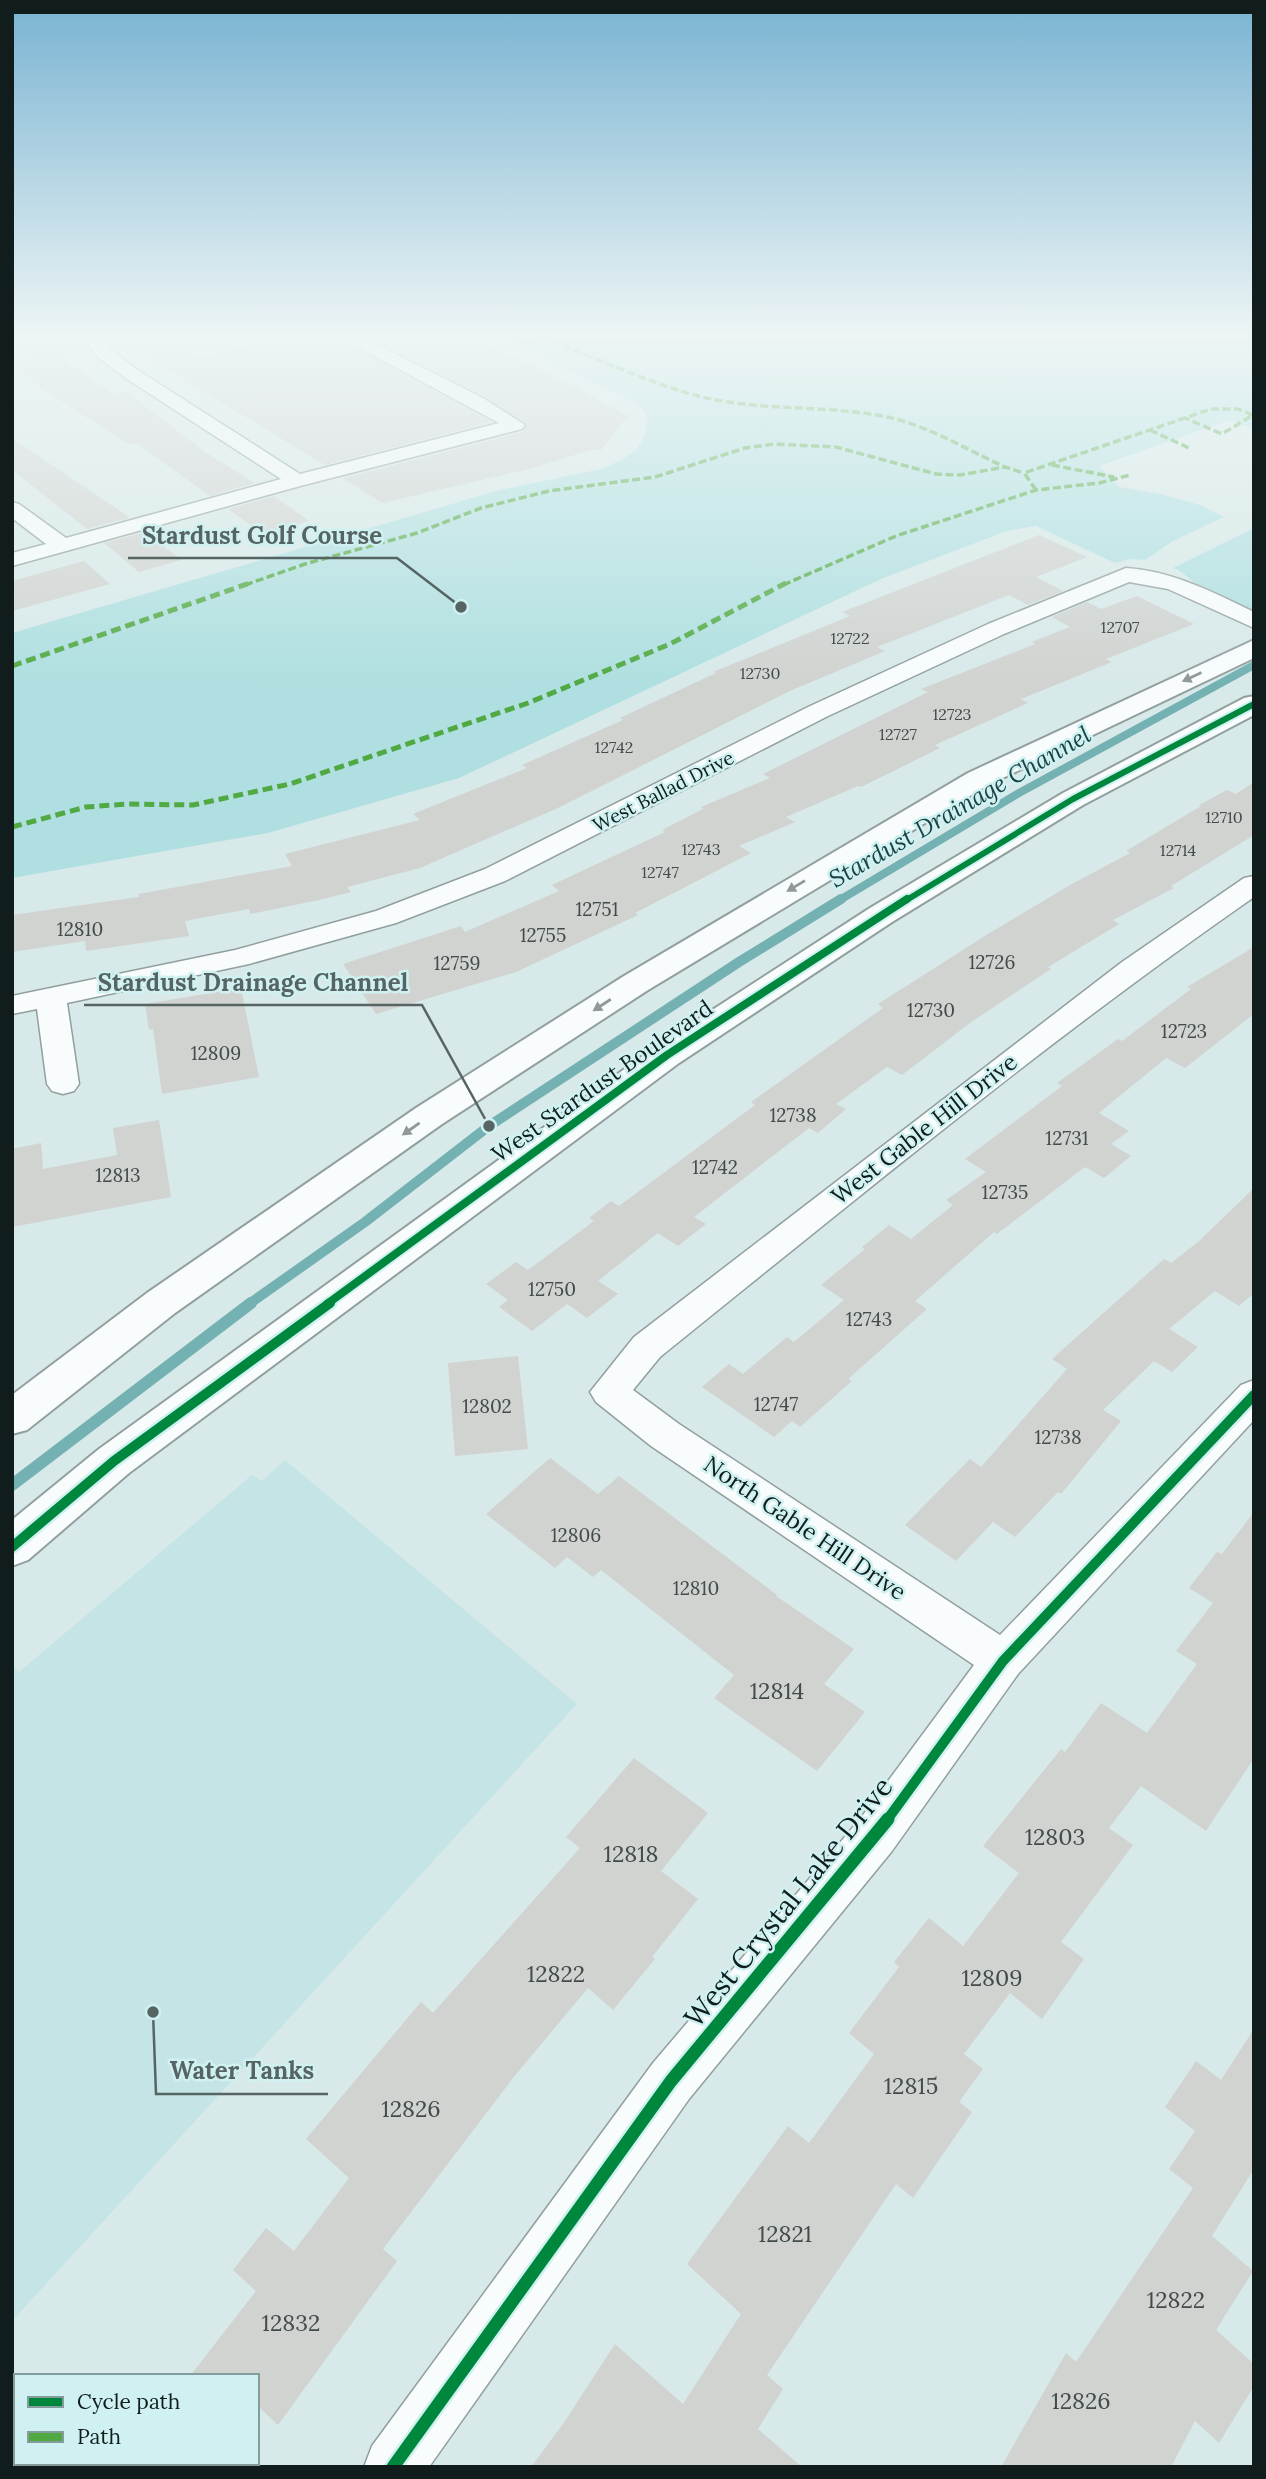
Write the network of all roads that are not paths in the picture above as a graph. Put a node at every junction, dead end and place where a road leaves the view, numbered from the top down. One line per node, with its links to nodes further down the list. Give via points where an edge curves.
1 (253, 453): 3 (street)
2 (407, 453): 3 (street)
3 (297, 481): 5 (street)
4 (12, 508): 5 (street)
5 (62, 546): 6 (street)
6 (12, 560)
7 (1254, 621): 11 (street, West Ballad Drive, via 1170,582 1146,574 1126,575 1020,618 817,712 495,875 386,917 279,947)
8 (1254, 648): 16 (street, one-way to 16, via 978,779 636,983 384,1147 161,1303)
9 (1254, 704): 17 (street, West Stardust Boulevard, via 1073,799 881,915 667,1055 125,1453)
10 (1254, 884): 14 (street, West Gable Hill Drive, via 1132,968 875,1167 648,1347)
11 (51, 998): 12 (street, West Ballad Drive); 13 (street)
12 (12, 1005)
13 (63, 1084)
14 (608, 1392): 18 (street, North Gable Hill Drive)
15 (1254, 1395): 18 (street, West Crystal Lake Drive)
16 (12, 1418)
17 (12, 1547)
18 (1003, 1661): 19 (street, West Crystal Lake Drive, via 876,1835 671,2081)
19 (393, 2467)

